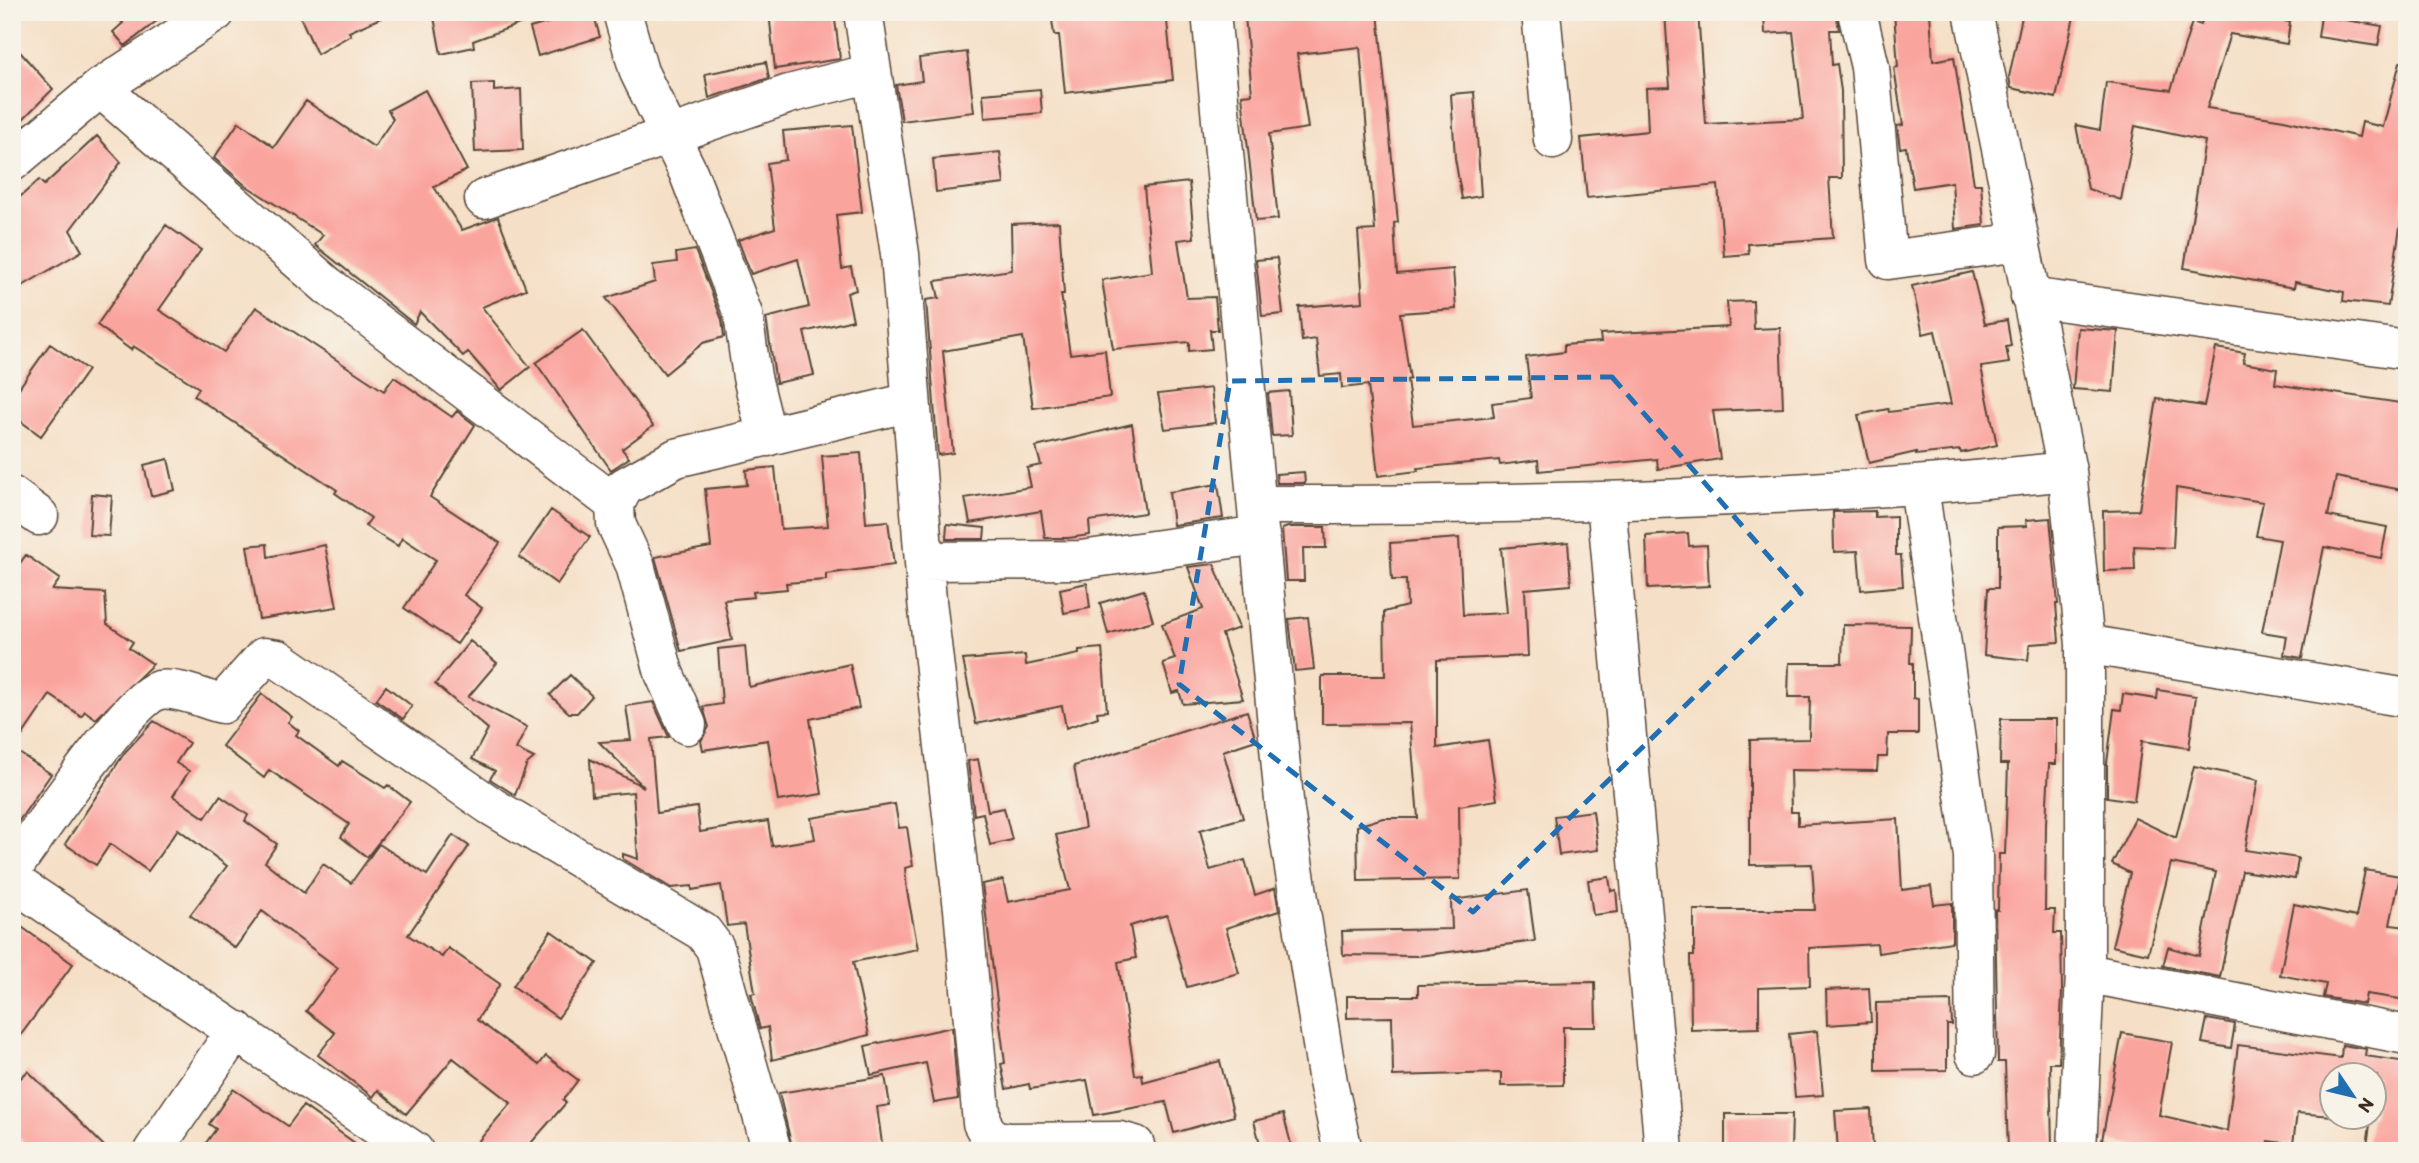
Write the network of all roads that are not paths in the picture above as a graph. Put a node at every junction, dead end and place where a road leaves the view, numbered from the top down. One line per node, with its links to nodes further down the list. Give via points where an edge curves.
1 (216, 12): 9 (street)
2 (622, 12): 10 (street, via 639,72)
3 (863, 12): 8 (street)
4 (1211, 12): 23 (street)
5 (1541, 12): 11 (street)
6 (1857, 12): 14 (street, via 1870,67 1888,260)
7 (1973, 12): 14 (street)
8 (872, 73): 10 (street, via 789,94); 17 (street, via 900,254)
9 (100, 88): 12 (street); 22 (street, via 328,286)
10 (669, 137): 13 (street); 18 (street, via 688,172 743,314)
11 (1553, 140)
12 (12, 162)
13 (484, 199)
14 (2020, 242): 15 (street)
15 (2030, 296): 16 (street); 19 (street)
16 (2407, 350)
17 (911, 402): 18 (street); 24 (street)
18 (767, 437): 22 (street, via 676,458 624,487)
19 (2067, 471): 20 (street); 25 (street)
20 (1919, 486): 21 (street); 33 (street, via 1973,856)
21 (1605, 501): 23 (street); 39 (street)
22 (615, 504): 27 (street, via 616,524 635,565 664,673)
23 (1258, 520): 24 (street, via 1081,560); 38 (street, via 1285,811)
24 (924, 561): 37 (street, via 982,1123 992,1139 1120,1141 1135,1145)
25 (2085, 644): 26 (street); 30 (street)
26 (2407, 698)
27 (687, 724)
28 (12, 869): 36 (street, via 105,743 145,697 156,690 171,690 222,704 264,657 278,659 491,806 703,932 715,948)
29 (12, 881): 31 (street)
30 (2085, 973): 32 (street); 40 (street)
31 (236, 1030): 34 (street); 35 (street)
32 (2407, 1035)
33 (1975, 1054)
34 (153, 1151)
35 (414, 1151)
36 (772, 1151)
37 (1135, 1151)
38 (1343, 1151)
39 (1664, 1151)
40 (2077, 1151)

